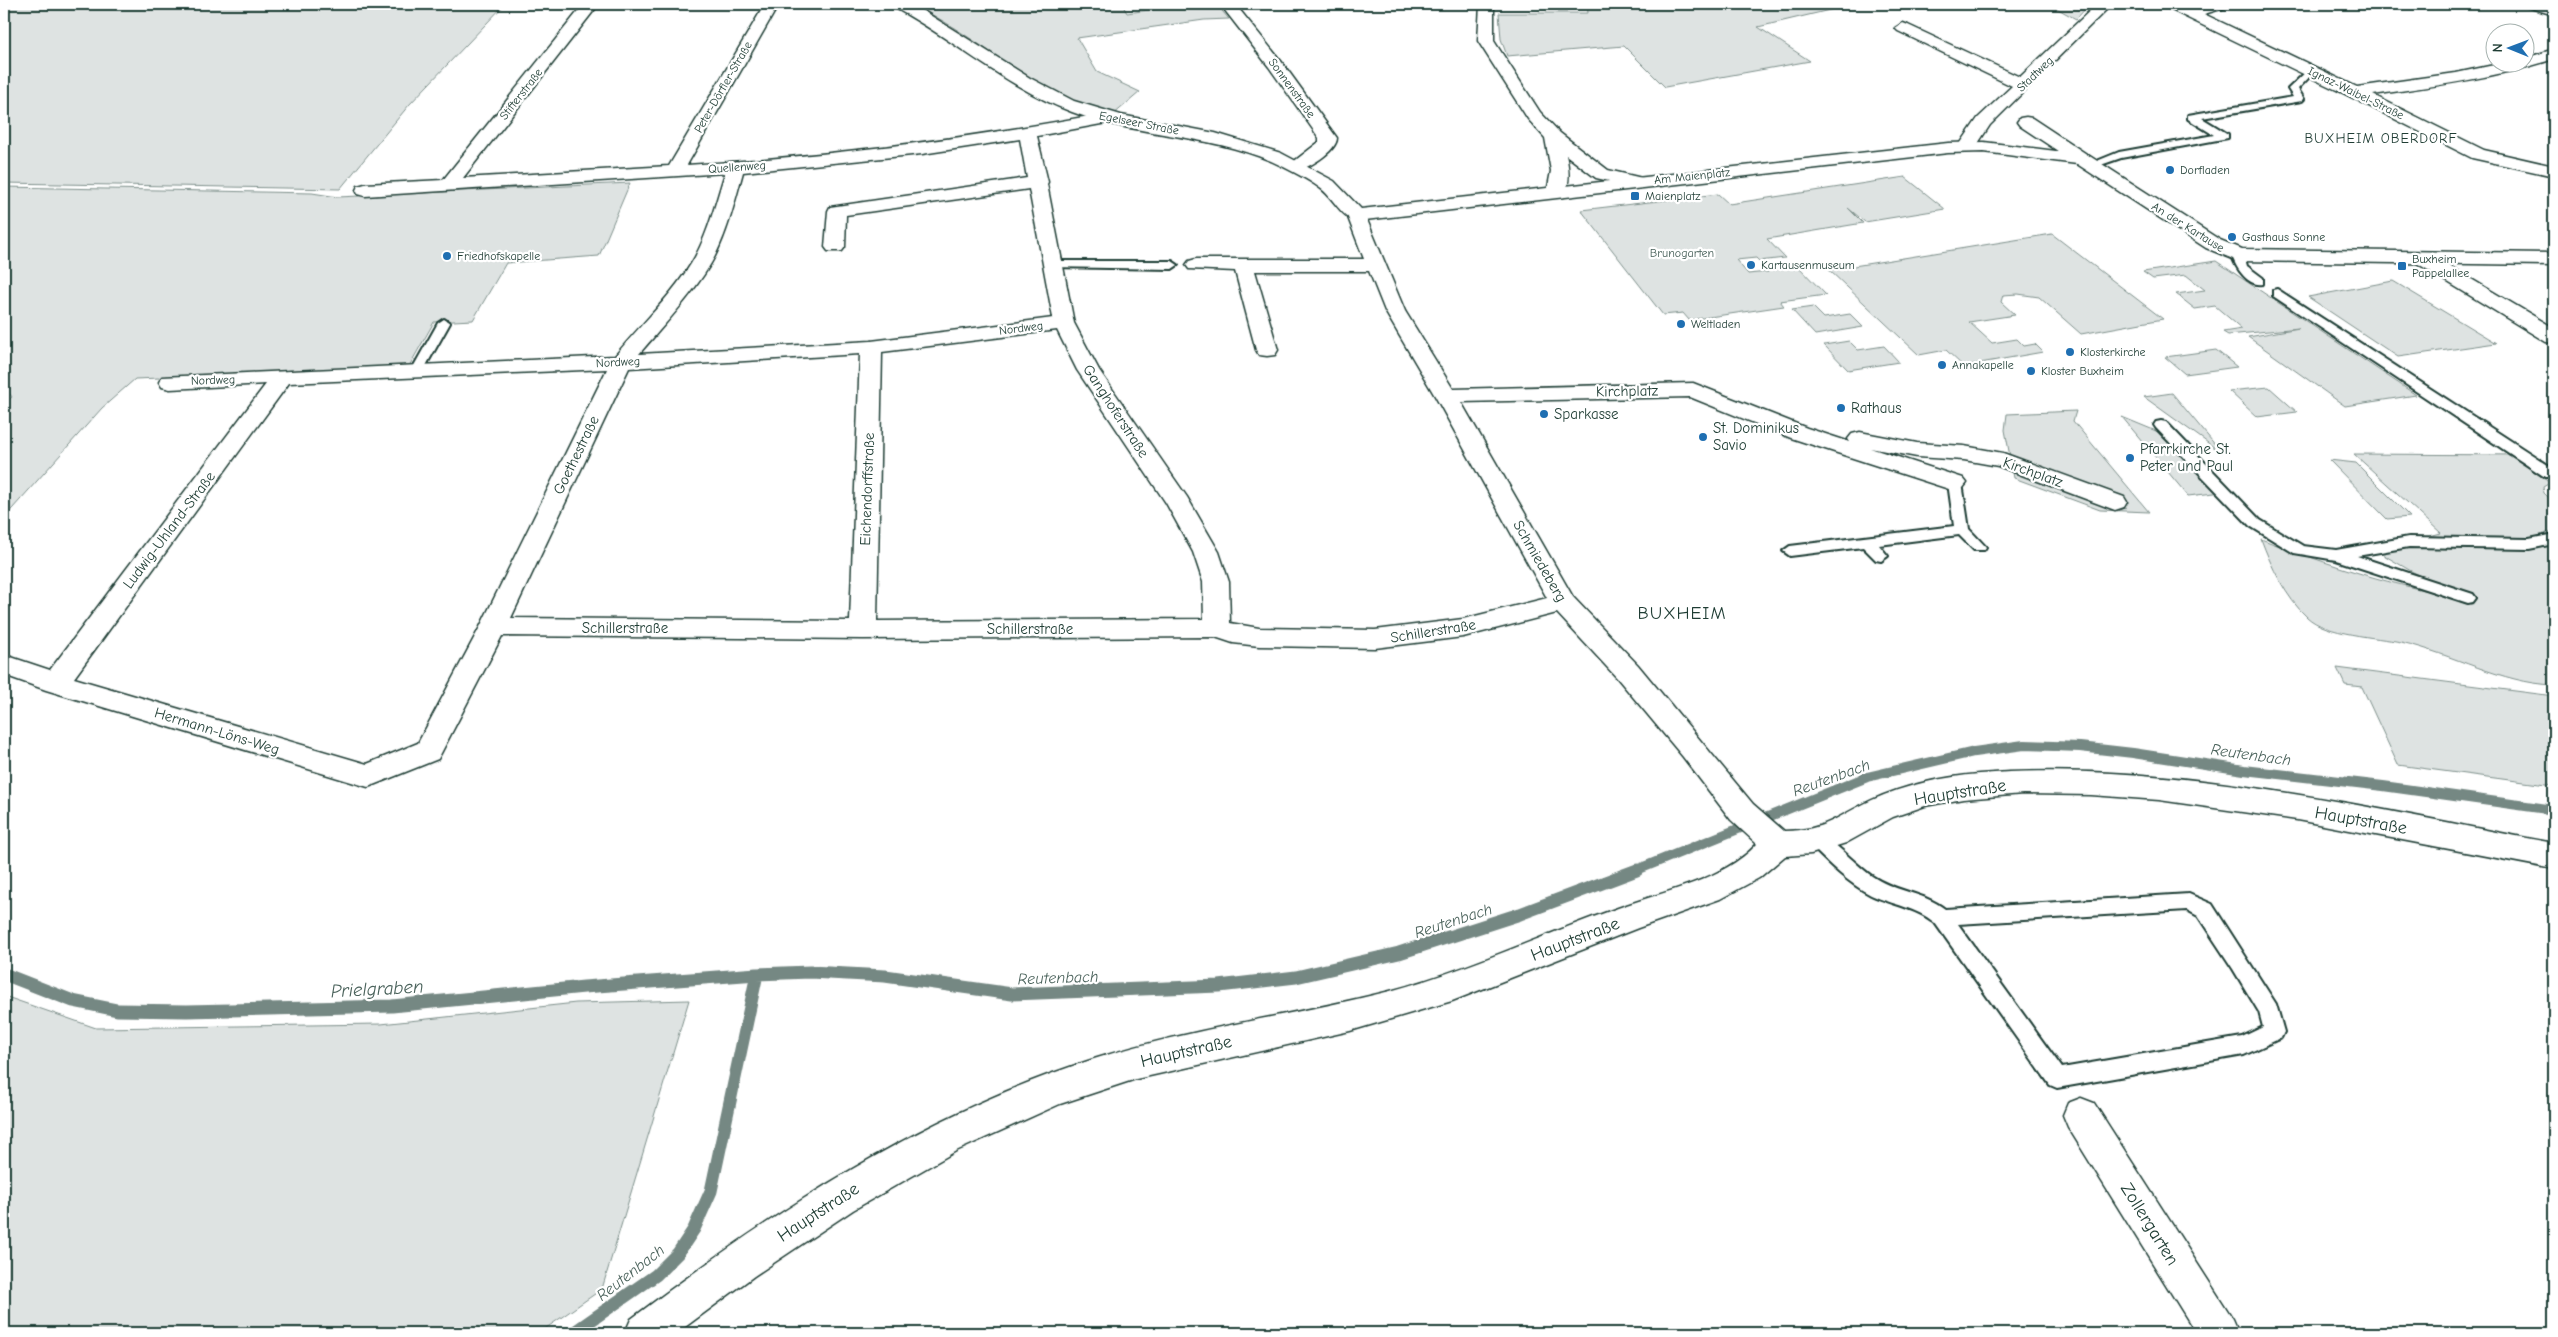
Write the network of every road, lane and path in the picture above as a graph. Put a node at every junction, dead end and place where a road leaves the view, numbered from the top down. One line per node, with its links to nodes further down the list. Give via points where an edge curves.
1 (592, 4): 29 (street, Stifterstraße)
2 (772, 4): 26 (street, Peter-Dörfler-Straße)
3 (898, 4): 17 (street, Egelseer Straße, via 924,16 1039,91)
4 (1227, 4): 23 (street, Sonnenstraße, via 1328,138 1328,144)
5 (1487, 4): 20 (street, via 1486,41 1534,115)
6 (2105, 4): 15 (street, Stadtweg)
7 (2170, 4): 11 (street, Ignaz-Waibel-Straße)
8 (2223, 4): 11 (street)
9 (2532, 4): 10 (street)
10 (2554, 11)
11 (2191, 13): 14 (street, Ignaz-Waibel-Straße)
12 (1903, 28): 15 (street)
13 (2554, 54): 16 (street, via 2440,80)
14 (2310, 71): 16 (street, Ignaz-Waibel-Straße); 22 (lane, via 2294,90 2298,99 2192,117 2224,136)
15 (2023, 85): 21 (street, Stadtweg, via 1984,122)
16 (2355, 92): 24 (street, Ignaz-Waibel-Straße, via 2478,154)
17 (1106, 118): 19 (street, Quellenweg); 23 (street, Egelseer Straße, via 1182,131 1241,146)
18 (2026, 122): 22 (street)
19 (1028, 134): 25 (street, Quellenweg, via 880,155); 27 (street, Ganghoferstraße)
20 (1554, 137): 28 (street, via 1602,174); 31 (street, via 1560,171)
21 (1967, 147): 22 (street, An der Kartause); 28 (street, Am Maienplatz)
22 (2087, 162): 34 (street, An der Kartause, via 2213,244)
23 (1297, 166): 32 (street, Egelseer Straße, via 1329,186)
24 (2549, 167)
25 (735, 169): 26 (street, Quellenweg); 49 (street, Goethestraße, via 718,226 704,258)
26 (675, 171): 29 (street, Quellenweg)
27 (1039, 182): 33 (street, via 837,205); 38 (street, Ganghoferstraße)
28 (1636, 182): 31 (street, Am Maienplatz)
29 (449, 184): 30 (street, Quellenweg)
30 (365, 190)
31 (1556, 192): 32 (street, Am Maienplatz)
32 (1356, 215): 37 (street, Schmiedeberg)
33 (835, 247)
34 (2238, 255): 35 (street, An der Kartause); 42 (lane, via 2241,267)
35 (2422, 258): 36 (street, An der Kartause); 46 (street)
36 (2554, 259)
37 (1375, 264): 41 (street); 53 (street, Schmiedeberg, via 1395,311)
38 (1052, 265): 39 (lane); 44 (street, Ganghoferstraße)
39 (1172, 265)
40 (1196, 265): 41 (street)
41 (1243, 265): 48 (street)
42 (2259, 281)
43 (2277, 293): 56 (lane)
44 (1064, 323): 47 (street, Nordweg); 69 (street, Ganghoferstraße, via 1088,370 1178,502 1206,552 1216,582)
45 (444, 324): 50 (lane)
46 (2554, 337)
47 (871, 347): 49 (street, Nordweg); 70 (street, Eichendorffstraße)
48 (1268, 350)
49 (621, 362): 50 (street, Nordweg); 68 (street, Goethestraße)
50 (418, 371): 51 (street, Nordweg)
51 (282, 378): 52 (street, Nordweg); 72 (street, Ludwig-Uhland-Straße)
52 (170, 382)
53 (1446, 396): 55 (street, Kirchplatz, via 1693,390); 67 (street, Schmiedeberg)
54 (2161, 425): 64 (lane, via 2255,524 2300,550)
55 (1799, 434): 57 (street, Kirchplatz); 58 (street, Kirchplatz, via 1857,438 1916,450 1964,453 2003,460)
56 (2553, 475)
57 (1955, 484): 59 (lane)
58 (2115, 502)
59 (1962, 530): 61 (lane); 62 (lane)
60 (2554, 539): 64 (lane, via 2529,544 2409,542)
61 (1867, 542): 63 (lane); 65 (lane)
62 (1979, 547)
63 (1790, 551)
64 (2336, 555): 66 (lane)
65 (1881, 556)
66 (2468, 598)
67 (1563, 603): 69 (street, Schillerstraße, via 1463,628 1375,639 1259,637 1233,634); 75 (street, Schmiedeberg, via 1628,672 1742,812)
68 (493, 627): 70 (street, Schillerstraße); 73 (street, Goethestraße)
69 (1217, 628): 70 (street, Schillerstraße)
70 (863, 630)
71 (5, 665): 72 (street, Hermann-Löns-Weg)
72 (56, 683): 73 (street, Hermann-Löns-Weg, via 368,776)
73 (428, 751)
74 (1817, 841): 75 (street, Hauptstraße); 76 (street, Hauptstraße, via 1887,806 1939,791 1991,784 2097,782 2329,813); 77 (lane, via 1846,869 1878,889 1930,905)
75 (1777, 843): 79 (street, Hauptstraße, via 1763,859 1706,890 1446,987 1393,1005 1131,1064 1053,1090 993,1115 846,1191)
76 (2554, 856)
77 (1942, 917): 77 (lane, via 2189,902 2205,910 2269,1010 2274,1032 2244,1046 2057,1078)
78 (2081, 1115): 80 (street, Zollergarten)
79 (645, 1333)
80 (2220, 1333)

